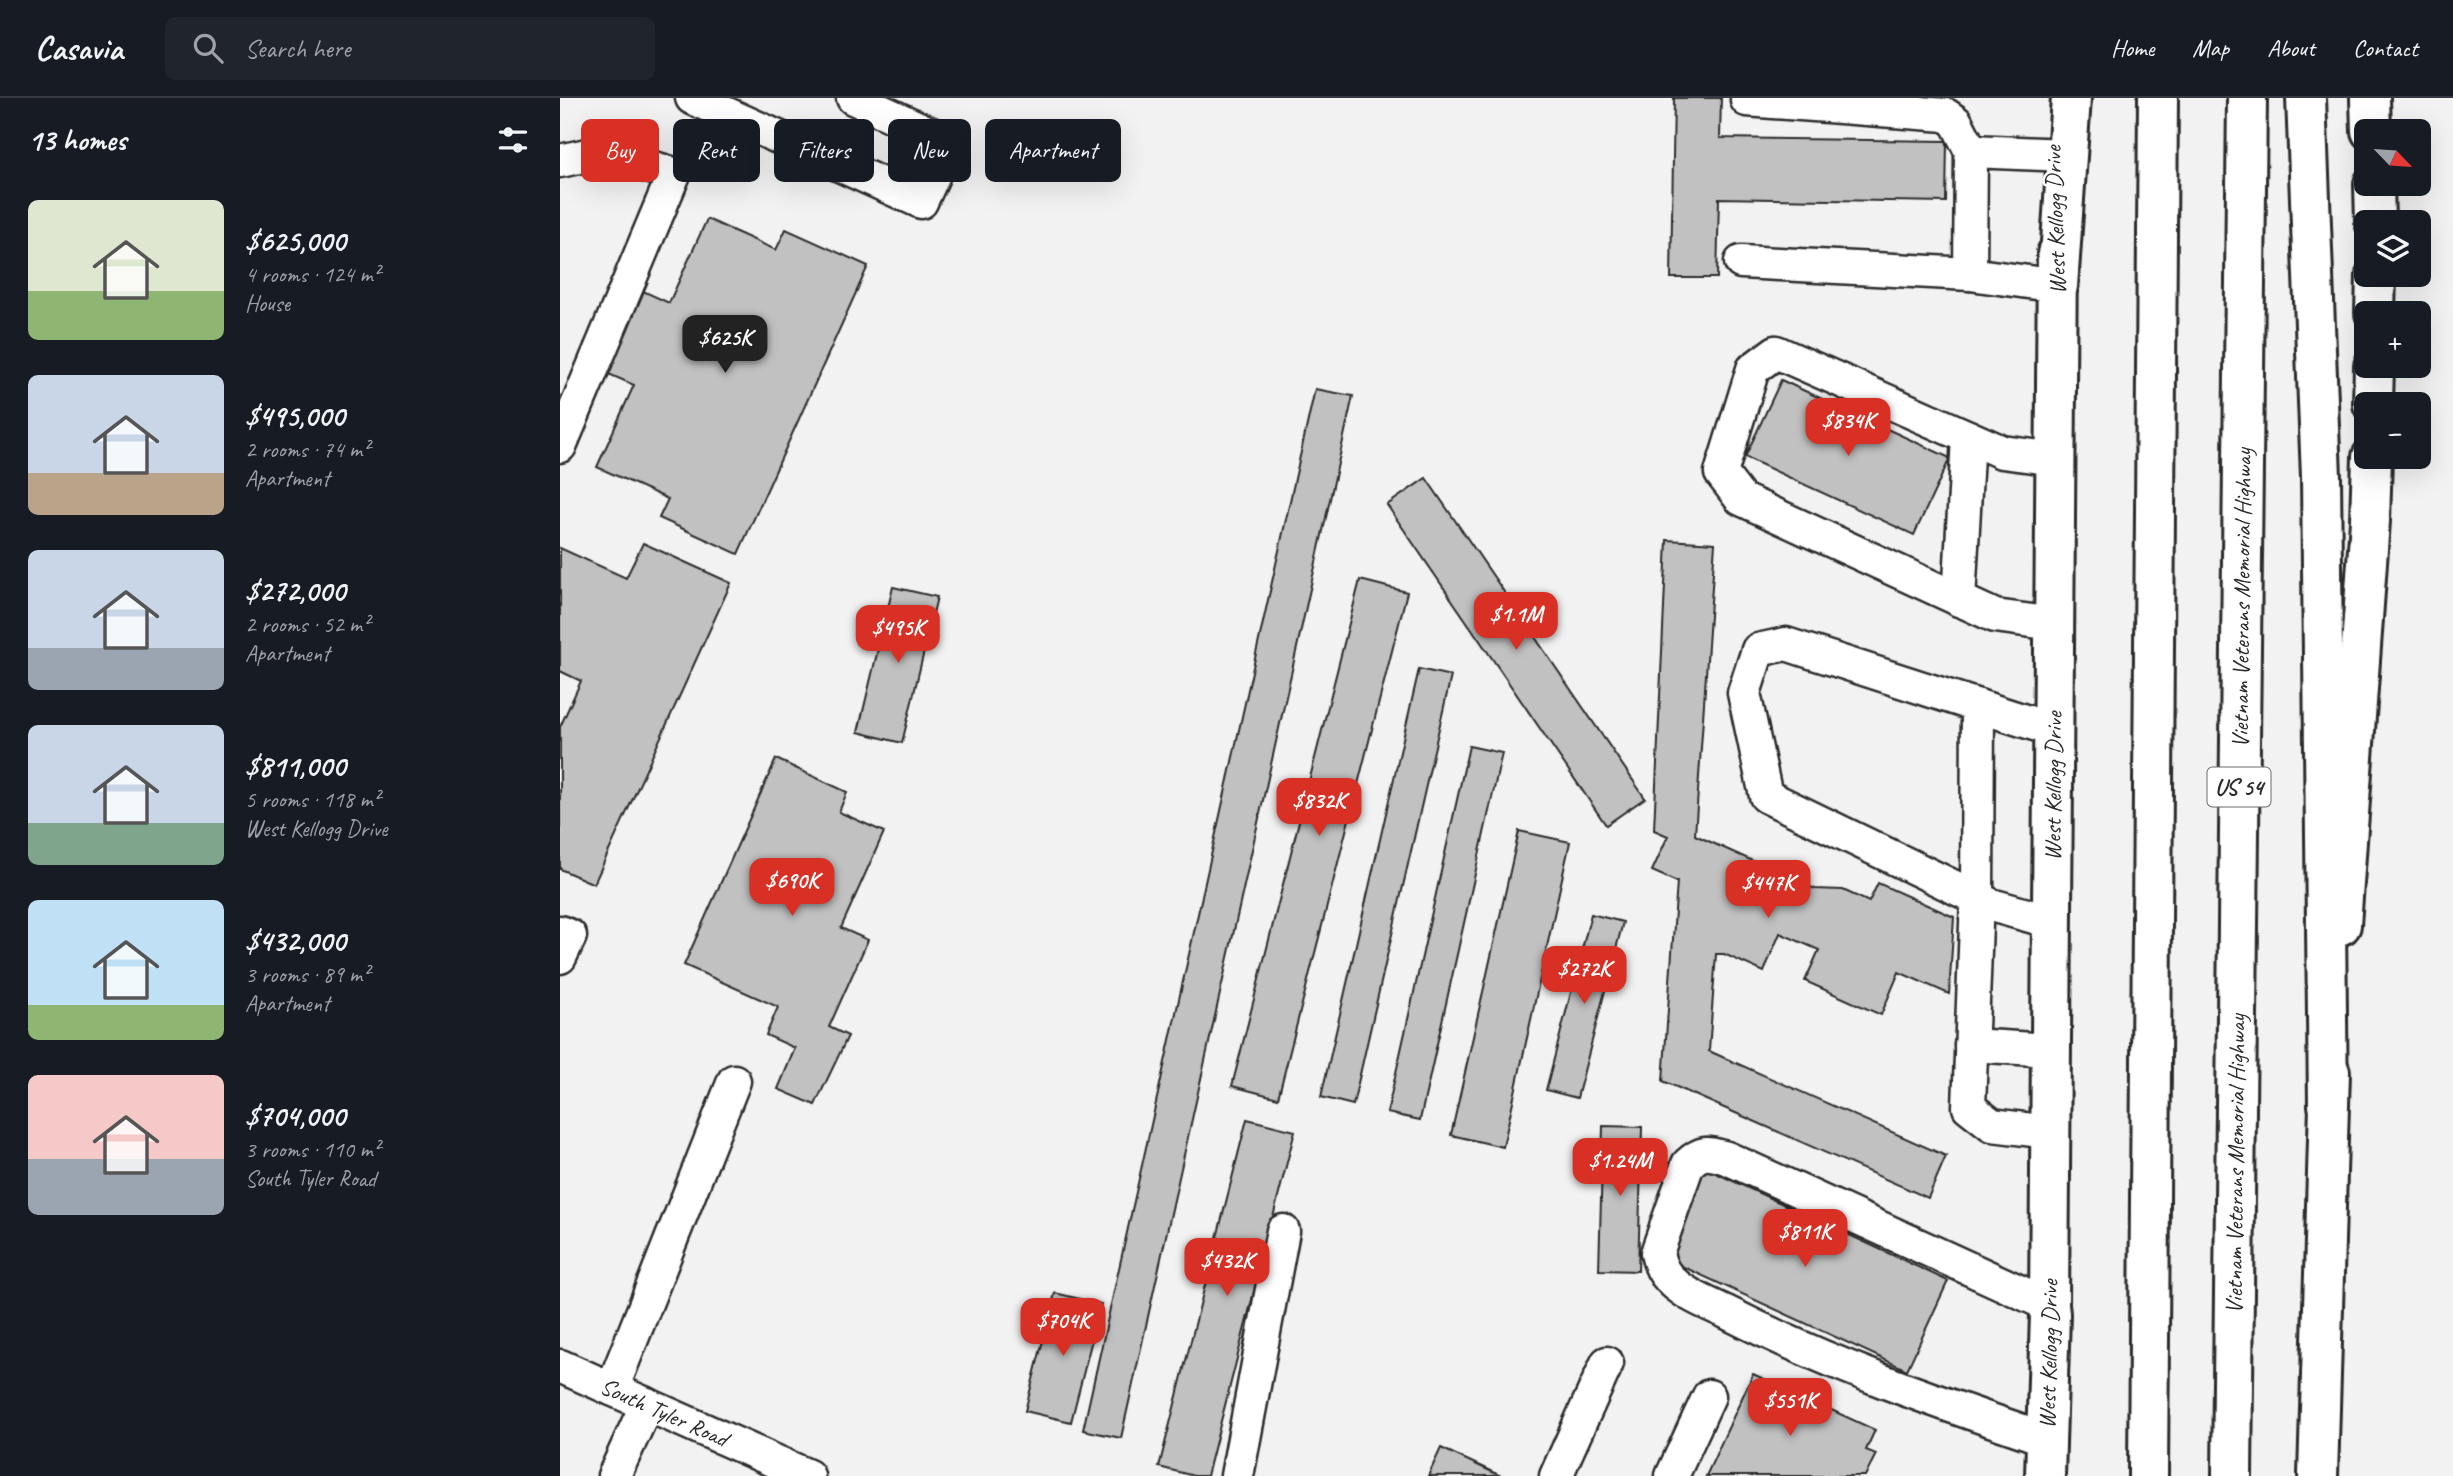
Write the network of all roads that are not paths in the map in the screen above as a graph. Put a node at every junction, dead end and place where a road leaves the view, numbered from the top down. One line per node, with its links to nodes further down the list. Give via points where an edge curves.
1 (691, 98): 2 (street, via 921,202 950,142)
2 (853, 98)
3 (2052, 98): 12 (main road, West Kellogg Drive)
4 (2071, 98): 12 (main road)
5 (2158, 98): 47 (main road)
6 (2247, 98): 48 (main road, Vietnam Veterans Memorial Highway / US 54)
7 (2306, 98): 32 (main road, via 2321,477)
8 (2370, 98): 10 (main road)
9 (1747, 100): 11 (street, via 1945,115 1956,122)
10 (2371, 119)
11 (1971, 151): 12 (street); 15 (street)
12 (2060, 155): 16 (main road, West Kellogg Drive)
13 (560, 161): 18 (street, via 601,152 674,174)
14 (1741, 262): 15 (street)
15 (1970, 274): 16 (street)
16 (2059, 286): 19 (main road, West Kellogg Drive)
17 (1968, 437): 19 (street, via 2002,452); 21 (street); 21 (street, via 1776,352 1753,369 1721,474 1741,499)
18 (560, 446)
19 (2056, 459): 22 (main road, West Kellogg Drive)
20 (2372, 469): 32 (main road)
21 (1959, 600): 22 (street, via 1995,616)
22 (2054, 624): 24 (main road, West Kellogg Drive)
23 (1978, 706): 24 (street); 25 (street); 25 (street, via 1786,644 1758,650 1744,693 1766,796)
24 (2053, 730): 26 (main road, West Kellogg Drive)
25 (1977, 898): 26 (street); 29 (street)
26 (2052, 922): 30 (main road, West Kellogg Drive)
27 (560, 932): 28 (street, via 570,936)
28 (560, 957)
29 (1971, 1045): 30 (street); 33 (street, via 1969,1107 1992,1125)
30 (2051, 1050): 33 (main road, West Kellogg Drive)
31 (734, 1082): 38 (street)
32 (2328, 1105): 49 (main road)
33 (2050, 1132): 35 (main road, West Kellogg Drive)
34 (1283, 1231): 44 (street)
35 (2049, 1305): 41 (main road, West Kellogg Drive); 41 (street, via 1707,1153 1688,1164 1657,1253 1668,1278 1691,1295)
36 (1606, 1363): 45 (street)
37 (560, 1366): 38 (street, South Tyler Road)
38 (612, 1389): 40 (street, South Tyler Road)
39 (1709, 1396): 46 (street)
40 (647, 1404): 42 (street); 43 (street, South Tyler Road)
41 (2045, 1458)
42 (614, 1476)
43 (808, 1476)
44 (1237, 1476)
45 (1556, 1476)
46 (1672, 1476)
47 (2148, 1476)
48 (2232, 1476)
49 (2318, 1476)

